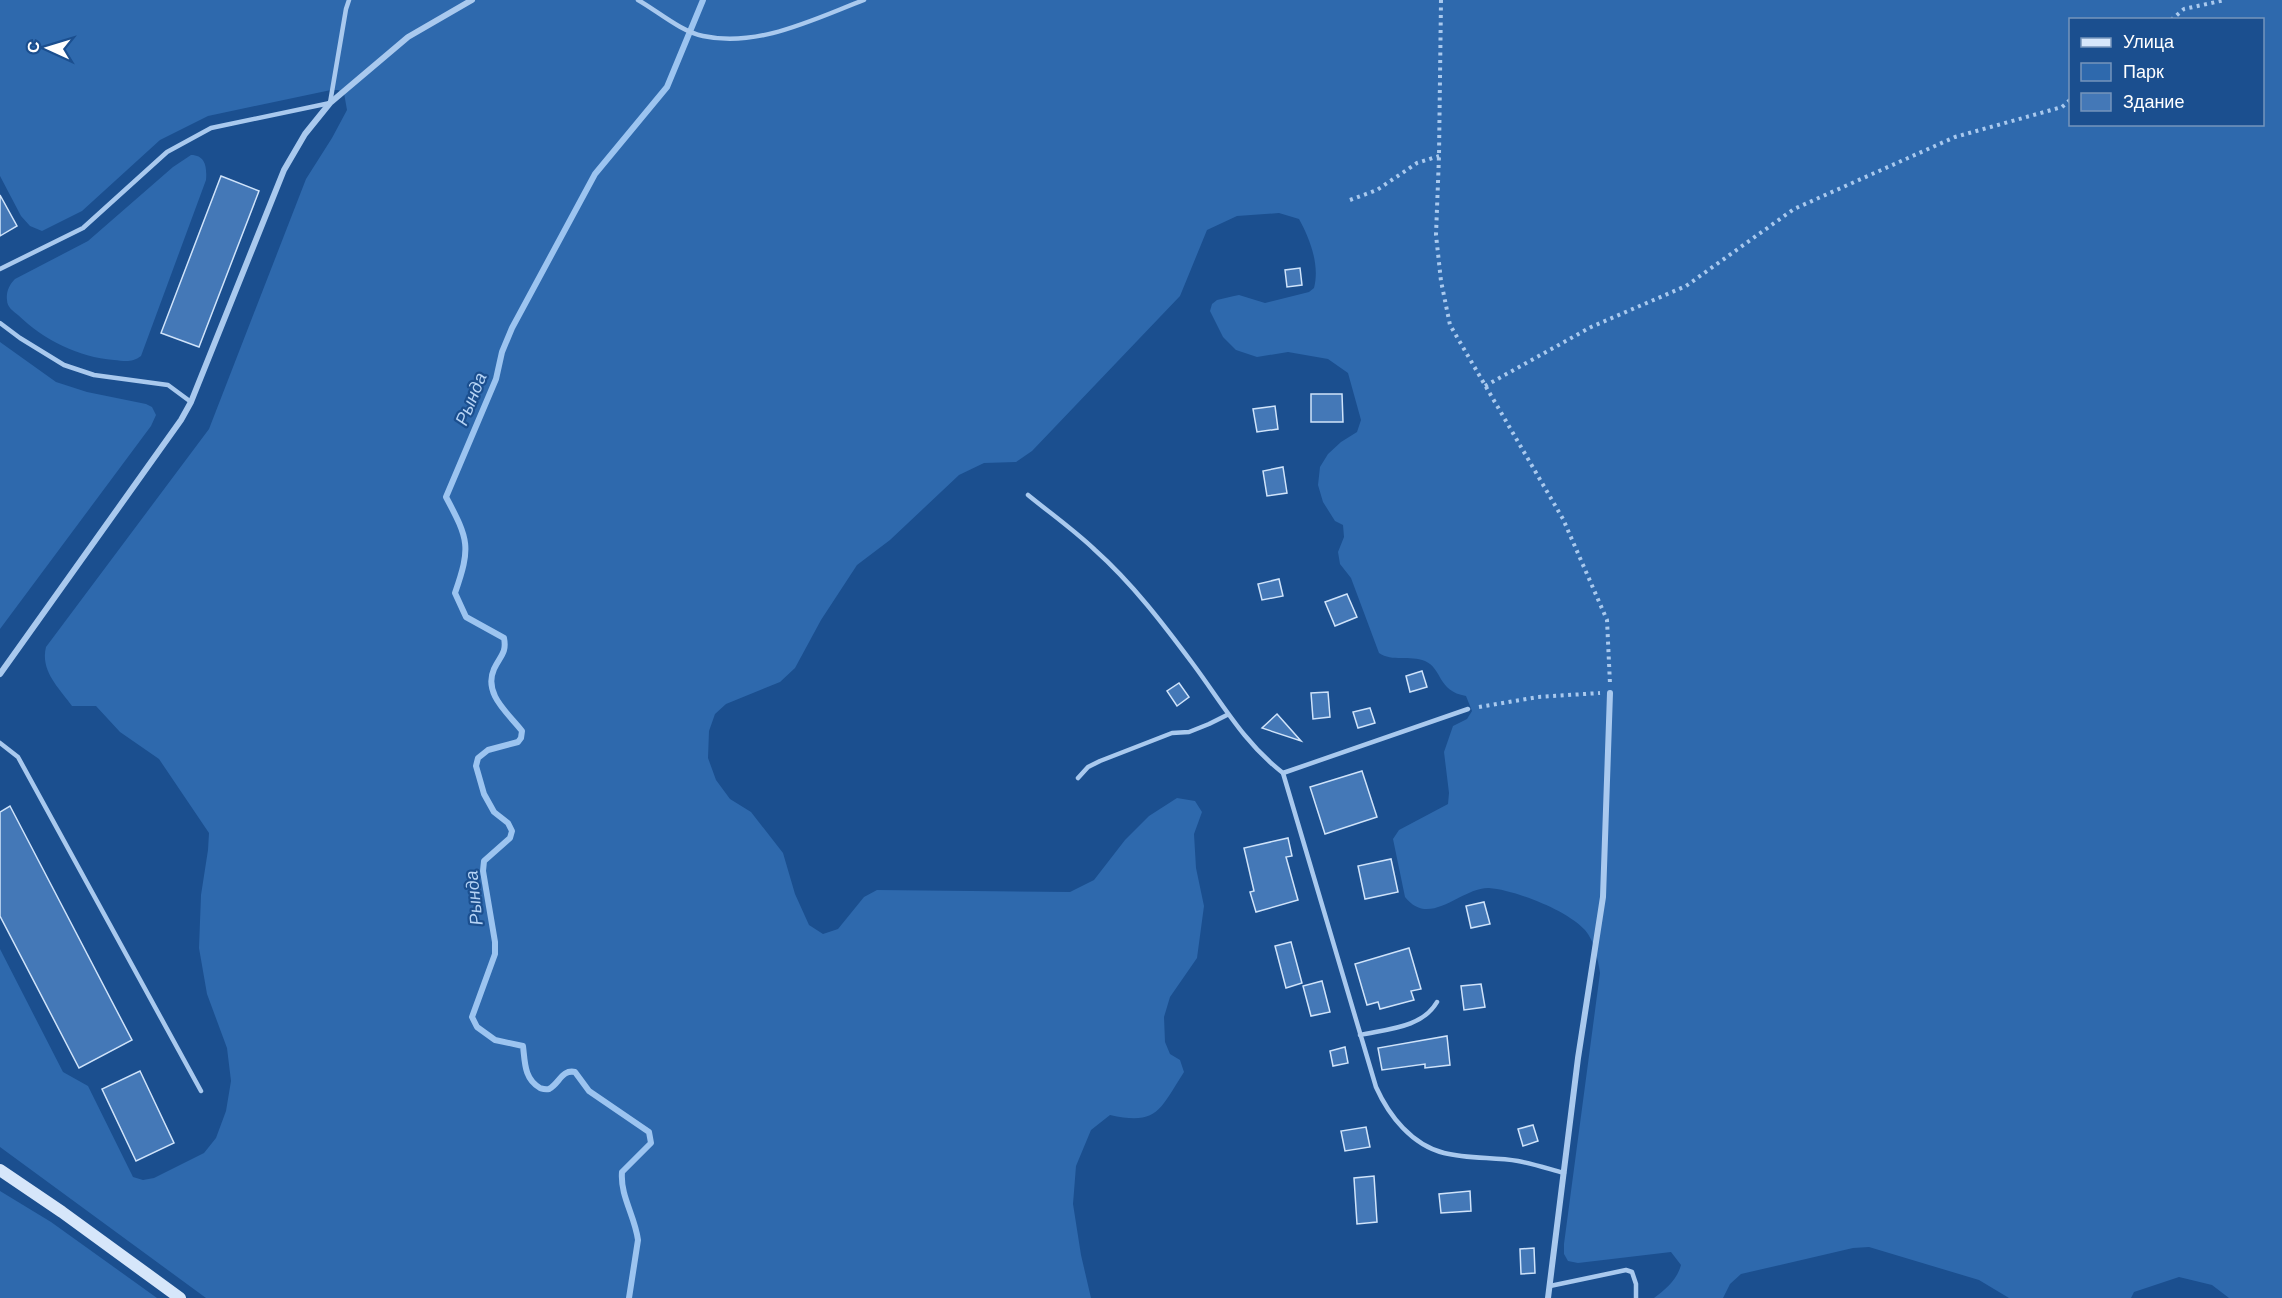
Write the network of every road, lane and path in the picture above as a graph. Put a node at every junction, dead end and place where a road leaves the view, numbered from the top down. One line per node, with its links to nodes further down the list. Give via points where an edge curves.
1 (349, 0): 9 (lane)
2 (472, 0): 9 (street, via 408,36)
3 (638, 0): 4 (lane, via 703,36 739,38 775,33)
4 (864, 0)
5 (1441, 0): 10 (path)
6 (2225, 0): 7 (path, via 2184,9)
7 (2173, 18)
8 (2069, 101): 14 (path, via 2062,107 1955,137 1794,209 1686,286 1591,327)
9 (330, 103): 12 (lane, via 211,128 167,152 83,228); 15 (street, via 305,134 284,170)
10 (1439, 156): 11 (path, via 1416,163 1377,190); 14 (path, via 1436,235 1441,280 1450,325)
11 (1350, 200)
12 (0, 269)
13 (0, 323): 15 (lane, via 64,365 93,375 168,386)
14 (1485, 386): 18 (path, via 1563,519 1608,620)
15 (191, 402): 17 (street)
16 (1028, 495): 20 (lane, via 1096,550 1123,578 1194,665)
17 (0, 675)
18 (1610, 693): 19 (path, via 1538,697); 28 (street, via 1603,897)
19 (1468, 709): 22 (lane)
20 (1227, 715): 22 (lane); 23 (lane, via 1189,732 1172,733 1100,761)
21 (0, 743): 26 (lane, via 18,757)
22 (1283, 773): 25 (lane)
23 (1078, 778)
24 (1437, 1002): 25 (lane, via 1422,1020)
25 (1360, 1035): 28 (lane, via 1384,1105 1424,1145 1444,1153 1519,1161)
26 (201, 1092)
27 (0, 1170): 30 (main road)
28 (1564, 1173): 29 (street)
29 (1550, 1286): 31 (street); 32 (lane, via 1626,1270 1634,1276)
30 (180, 1298)
31 (1548, 1298)
32 (1636, 1298)

